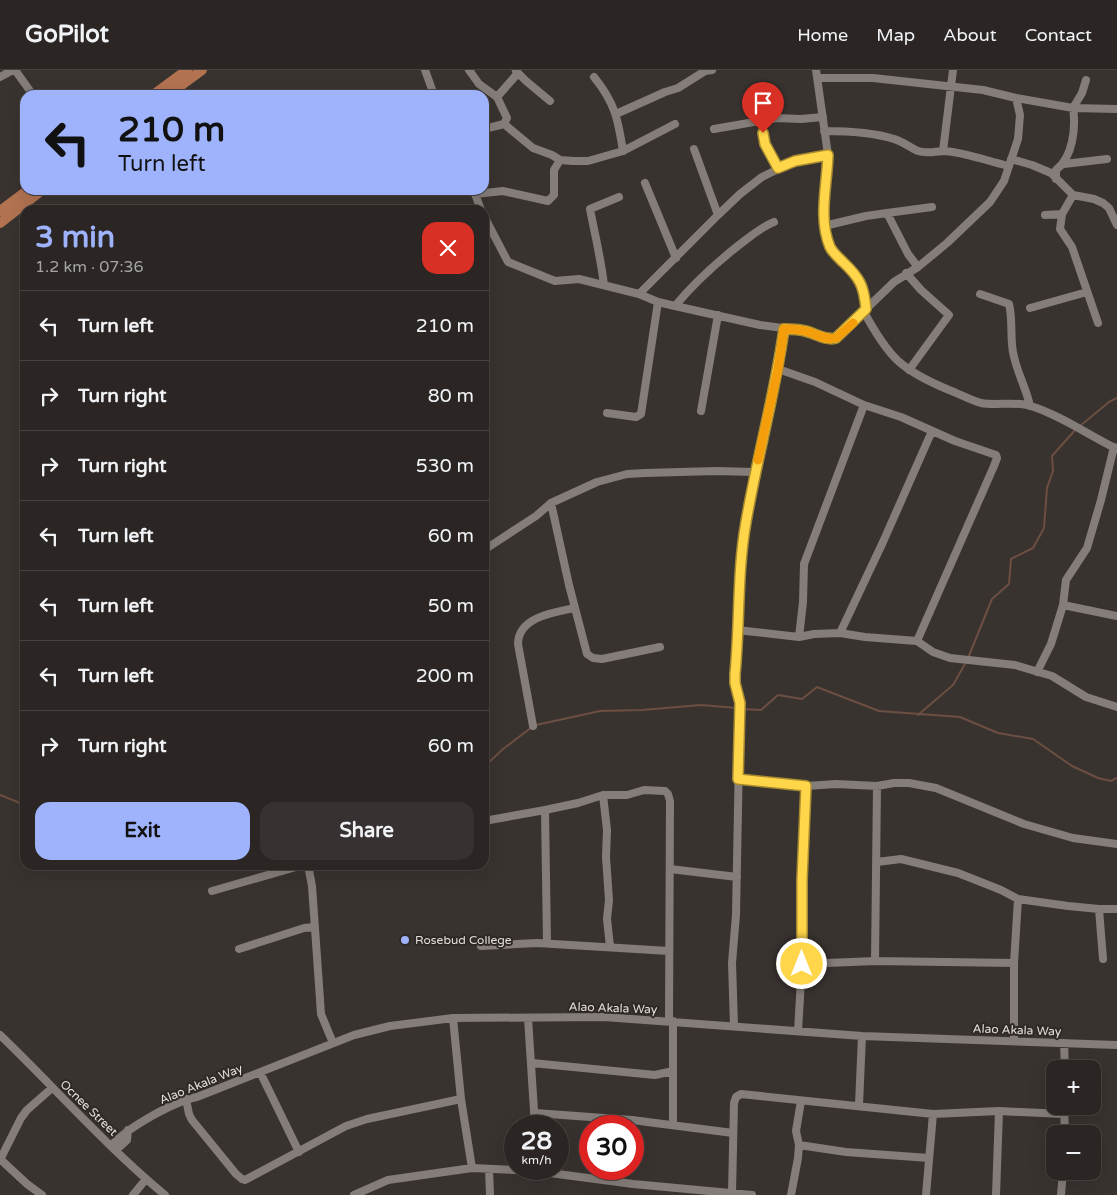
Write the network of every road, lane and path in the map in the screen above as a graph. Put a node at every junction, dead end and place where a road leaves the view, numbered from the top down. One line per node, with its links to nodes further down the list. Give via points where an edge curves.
1 (14, 70): 10 (street); 14 (street)
2 (187, 70): 15 (main road)
3 (202, 70): 16 (main road)
4 (426, 70): 17 (street)
5 (469, 70): 18 (street)
6 (712, 70): 25 (street)
7 (953, 70): 13 (street)
8 (517, 72): 20 (street); 22 (street)
9 (817, 74): 13 (street); 26 (street)
10 (0, 77)
11 (594, 77): 25 (street, via 606,92)
12 (1086, 80): 23 (street)
13 (952, 86): 21 (street); 35 (street)
14 (29, 90)
15 (160, 90)
16 (175, 90)
17 (432, 90)
18 (487, 90)
19 (489, 91): 20 (street)
20 (497, 97): 28 (street, via 507,118)
21 (1016, 98): 23 (street); 39 (street, via 1019,129)
22 (550, 100)
23 (1073, 108): 24 (street); 40 (street, via 1071,142)
24 (1117, 109)
25 (616, 114): 34 (street)
26 (823, 117): 27 (street); 32 (street)
27 (760, 121): 31 (street); 41 (street, via 765,144)
28 (504, 124): 30 (street); 38 (street, via 533,148)
29 (675, 124): 34 (street)
30 (489, 128)
31 (714, 129)
32 (824, 131): 35 (street, via 866,133 893,138 917,150); 36 (street)
33 (694, 149): 56 (street)
34 (623, 151): 38 (street, via 588,161)
35 (944, 151): 39 (street)
36 (828, 155): 41 (street); 61 (street)
37 (1108, 159): 40 (street)
38 (560, 160): 44 (street, via 554,170 554,196 548,201 503,191)
39 (1010, 162): 42 (street, via 1032,165); 64 (street, via 1004,181 987,206)
40 (1064, 164): 42 (street)
41 (778, 168): 56 (street, via 740,194)
42 (1054, 174): 47 (street)
43 (645, 183): 63 (street)
44 (489, 191)
45 (21, 195): 53 (main road)
46 (35, 195): 49 (main road)
47 (1073, 195): 52 (street); 55 (street)
48 (619, 197): 66 (street, via 590,209)
49 (22, 205)
50 (932, 206): 54 (street)
51 (20, 207): 58 (main road)
52 (1113, 207): 62 (street)
53 (0, 211)
54 (887, 213): 61 (street); 64 (street)
55 (1062, 214): 57 (street); 67 (street, via 1060,229 1072,247)
56 (718, 215): 63 (street)
57 (1045, 215)
58 (0, 222)
59 (774, 222): 71 (street, via 714,264)
60 (489, 226): 66 (street, via 508,262 555,281 579,279)
61 (824, 226): 73 (street, via 830,248 863,287)
62 (1117, 226)
63 (676, 258): 68 (street)
64 (918, 267): 65 (street)
65 (906, 274): 73 (street); 78 (street, via 949,315)
66 (604, 285): 68 (street)
67 (1087, 292): 72 (street); 75 (street)
68 (639, 294): 70 (street)
69 (980, 294): 80 (street, via 1009,304 1012,350)
70 (658, 302): 71 (street); 82 (street, via 641,414 636,417)
71 (675, 306): 74 (street)
72 (1030, 308)
73 (865, 311): 76 (street, via 833,339); 78 (street, via 880,342)
74 (718, 315): 76 (street); 81 (street)
75 (1098, 323)
76 (784, 329): 77 (street)
77 (778, 369): 79 (street); 85 (street)
78 (909, 370): 80 (street, via 975,401)
79 (864, 405): 83 (street); 93 (street, via 804,564)
80 (1030, 406): 84 (street)
81 (701, 411)
82 (607, 413)
83 (932, 431): 92 (street); 94 (street, via 997,458)
84 (1115, 448): 88 (street, via 1087,548 1066,580)
85 (755, 472): 86 (street, via 627,474 597,482); 91 (street, via 745,524)
86 (551, 503): 87 (street); 89 (street)
87 (489, 547)
88 (1063, 604): 90 (street); 96 (street)
89 (575, 608): 95 (street, via 585,650 590,657 602,659); 100 (street, via 545,615 525,627 519,635)
90 (1117, 616)
91 (737, 630): 93 (street); 101 (street, via 735,683 740,703)
92 (840, 633): 93 (street); 94 (street)
93 (799, 637)
94 (917, 641): 97 (street, via 950,658 1015,665)
95 (660, 647)
96 (1044, 660): 97 (street); 98 (street)
97 (1037, 672): 98 (street)
98 (1052, 676): 99 (street, via 1086,697)
99 (1117, 707)
100 (533, 726)
101 (738, 779): 102 (street); 112 (street)
102 (806, 786): 103 (street); 126 (street)
103 (877, 786): 107 (street, via 910,783 936,788 1024,824 1073,838); 108 (street)
104 (603, 795): 105 (street); 109 (street, via 627,795 644,790 662,790 668,794); 120 (street)
105 (545, 810): 106 (street); 118 (street)
106 (489, 820)
107 (1117, 844)
108 (877, 862): 114 (street, via 901,859 958,873); 124 (street)
109 (670, 869): 112 (street); 122 (street)
110 (286, 870): 113 (street)
111 (309, 870): 117 (street)
112 (737, 877): 130 (street, via 732,963)
113 (212, 891)
114 (1018, 898): 116 (street); 125 (street)
115 (1117, 909): 116 (street)
116 (1099, 910): 123 (street)
117 (315, 927): 121 (street); 135 (street, via 321,1014)
118 (547, 944): 119 (street); 120 (street)
119 (481, 946)
120 (610, 947): 122 (street)
121 (239, 949)
122 (669, 951): 129 (street)
123 (1103, 959)
124 (875, 961): 125 (street); 126 (street)
125 (1014, 963): 134 (street)
126 (802, 964): 131 (street)
127 (453, 1018): 128 (street, Alao Akala Way); 135 (street, Alao Akala Way, via 390,1026); 144 (street)
128 (528, 1018): 129 (street, Alao Akala Way, via 604,1017); 139 (street)
129 (671, 1021): 130 (street, Alao Akala Way); 140 (street)
130 (734, 1026): 131 (street, Alao Akala Way)
131 (798, 1031): 133 (street, Alao Akala Way)
132 (0, 1035): 142 (street, Ocnee Street)
133 (862, 1036): 134 (street, Alao Akala Way); 146 (street)
134 (1014, 1041): 136 (street, Alao Akala Way)
135 (333, 1042): 141 (street, Alao Akala Way)
136 (1064, 1043): 137 (street, Alao Akala Way); 138 (street)
137 (1117, 1045)
138 (1065, 1060)
139 (532, 1063): 140 (street, via 655,1075); 149 (street)
140 (673, 1071): 151 (street)
141 (260, 1072): 143 (street, Alao Akala Way); 157 (street)
142 (52, 1088): 153 (street, Ocnee Street); 160 (street, via 21,1118)
143 (186, 1099): 154 (street, Alao Akala Way, via 128,1130 127,1140); 157 (street, via 192,1120 242,1179 250,1178)
144 (461, 1099): 157 (street, via 356,1122); 161 (street)
145 (801, 1101): 146 (street); 152 (street, via 741,1094 734,1103); 155 (street, via 796,1131)
146 (859, 1105): 150 (street)
147 (1046, 1110): 148 (street)
148 (998, 1111): 150 (street); 176 (street)
149 (535, 1113): 151 (street)
150 (933, 1114): 159 (street)
151 (673, 1125): 152 (street)
152 (733, 1133): 167 (street)
153 (102, 1137): 154 (street); 156 (street, Ocnee Street)
154 (121, 1141): 156 (street, Alao Akala Way); 158 (street)
155 (799, 1146): 159 (street); 174 (street)
156 (113, 1148): 158 (street, Ocnee Street)
157 (299, 1152)
158 (123, 1157): 165 (street, Ocnee Street)
159 (928, 1158): 175 (street)
160 (0, 1160): 168 (street)
161 (472, 1168): 162 (street); 171 (street, via 388,1180)
162 (489, 1169): 163 (street); 172 (street)
163 (504, 1169)
164 (569, 1175): 167 (street)
165 (146, 1179): 169 (street); 170 (street, Ocnee Street)
166 (1062, 1180): 177 (street)
167 (732, 1193): 173 (street)
168 (38, 1194)
169 (133, 1195)
170 (164, 1195)
171 (354, 1195)
172 (490, 1195)
173 (752, 1195)
174 (791, 1195)
175 (926, 1195)
176 (996, 1195)
177 (1061, 1195)

